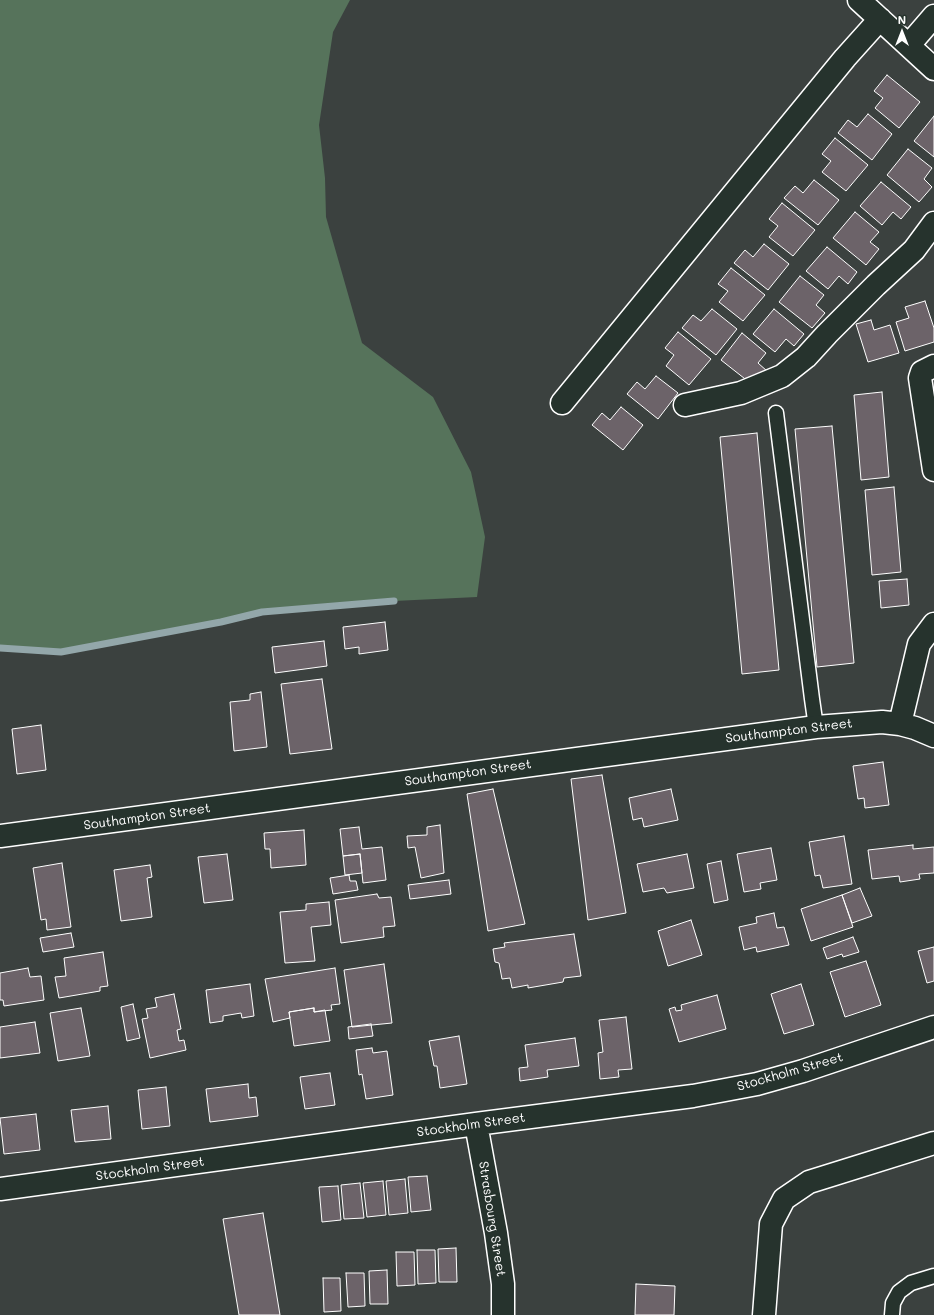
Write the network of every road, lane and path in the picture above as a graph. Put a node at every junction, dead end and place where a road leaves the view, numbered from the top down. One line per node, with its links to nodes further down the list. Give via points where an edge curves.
1 (859, 0): 3 (street)
2 (934, 16): 4 (street)
3 (880, 19): 4 (street); 8 (street, via 845,58)
4 (909, 45): 5 (street)
5 (934, 69)
6 (934, 223): 9 (street, via 914,250 806,357 782,376 741,393)
7 (934, 366): 11 (street, via 922,372 920,378)
8 (562, 403)
9 (685, 405)
10 (776, 413): 14 (lane)
11 (934, 470)
12 (934, 624): 13 (street, via 920,644)
13 (900, 724): 14 (street, Southampton Street, via 866,722); 15 (street, Southampton Street)
14 (816, 726): 16 (street, Southampton Street)
15 (934, 736)
16 (0, 836)
17 (934, 1027): 18 (street, Stockholm Street, via 803,1071 749,1085 693,1096)
18 (476, 1124): 20 (street, Stockholm Street); 22 (street, Strasbourg Street, via 496,1233 502,1284)
19 (934, 1143): 23 (street, via 809,1182 784,1199 771,1224)
20 (0, 1189)
21 (934, 1276): 24 (lane, via 911,1283 899,1292 893,1303)
22 (502, 1315)
23 (764, 1315)
24 (892, 1315)

